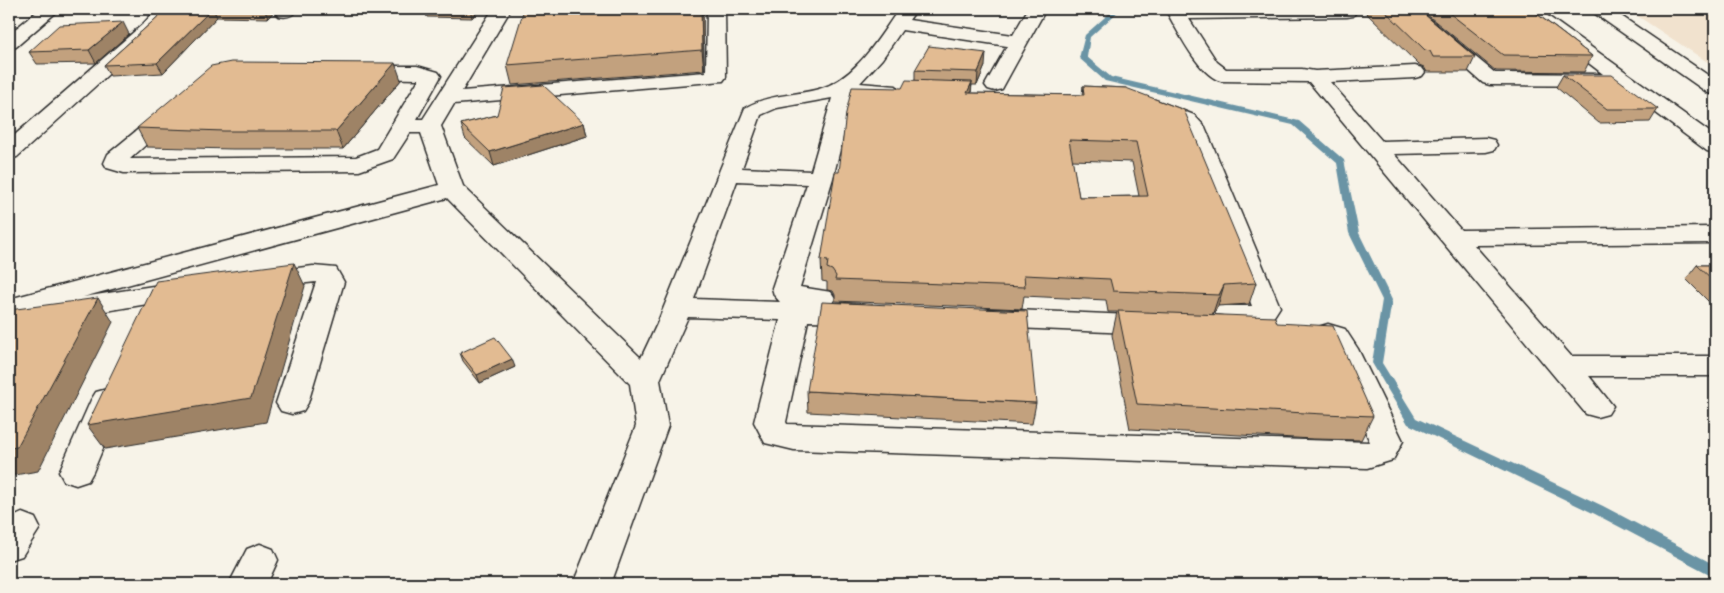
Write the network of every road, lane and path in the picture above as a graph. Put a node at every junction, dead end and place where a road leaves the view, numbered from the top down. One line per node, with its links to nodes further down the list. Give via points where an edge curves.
1 (51, 9): 13 (street)
2 (167, 9): 29 (street)
3 (502, 9): 22 (street)
4 (716, 9): 22 (street, via 716,77)
5 (1037, 9): 12 (street)
6 (1407, 9): 17 (street, via 1490,79)
7 (1527, 9): 17 (street)
8 (1600, 9): 18 (street)
9 (1176, 11): 10 (street); 16 (street, via 1210,66 1220,75)
10 (1347, 12)
11 (902, 17): 12 (street); 30 (street, via 876,54 852,80 834,91 771,103 752,112)
12 (1019, 42): 20 (street)
13 (9, 43)
14 (338, 71): 24 (street, via 417,72 431,76)
15 (1415, 72): 16 (street)
16 (1314, 77): 28 (street)
17 (1622, 80): 27 (street)
18 (1715, 89)
19 (909, 90): 31 (street, via 860,89 843,97)
20 (996, 91)
21 (190, 96): 24 (street, via 115,163 124,166 359,164 385,154)
22 (447, 98): 25 (street)
23 (1132, 100): 40 (street, via 1176,114 1194,127 1266,307 1262,314 971,311 1294,330 1335,336 1387,441 1381,451 1367,455 794,438 776,434 770,422)
24 (403, 126): 25 (street)
25 (430, 126): 32 (street)
26 (1486, 145): 28 (street)
27 (1715, 146)
28 (1376, 148): 34 (street)
29 (9, 152)
30 (728, 174): 31 (street); 39 (street)
31 (821, 178): 40 (street, via 786,288 788,295 882,308)
32 (452, 189): 35 (street); 46 (street)
33 (1715, 235): 34 (street)
34 (1452, 238): 43 (street)
35 (152, 282): 37 (street); 38 (street); 41 (street); 42 (street)
36 (237, 284): 47 (street, via 327,274 330,282)
37 (209, 287)
38 (9, 308)
39 (677, 308): 40 (street); 46 (street)
40 (796, 311)
41 (9, 318)
42 (139, 326)
43 (1564, 366): 44 (street); 48 (street)
44 (1715, 366)
45 (119, 372): 49 (street)
46 (645, 380): 50 (street, via 652,426)
47 (292, 403)
48 (1597, 406)
49 (76, 472)
50 (592, 584)

